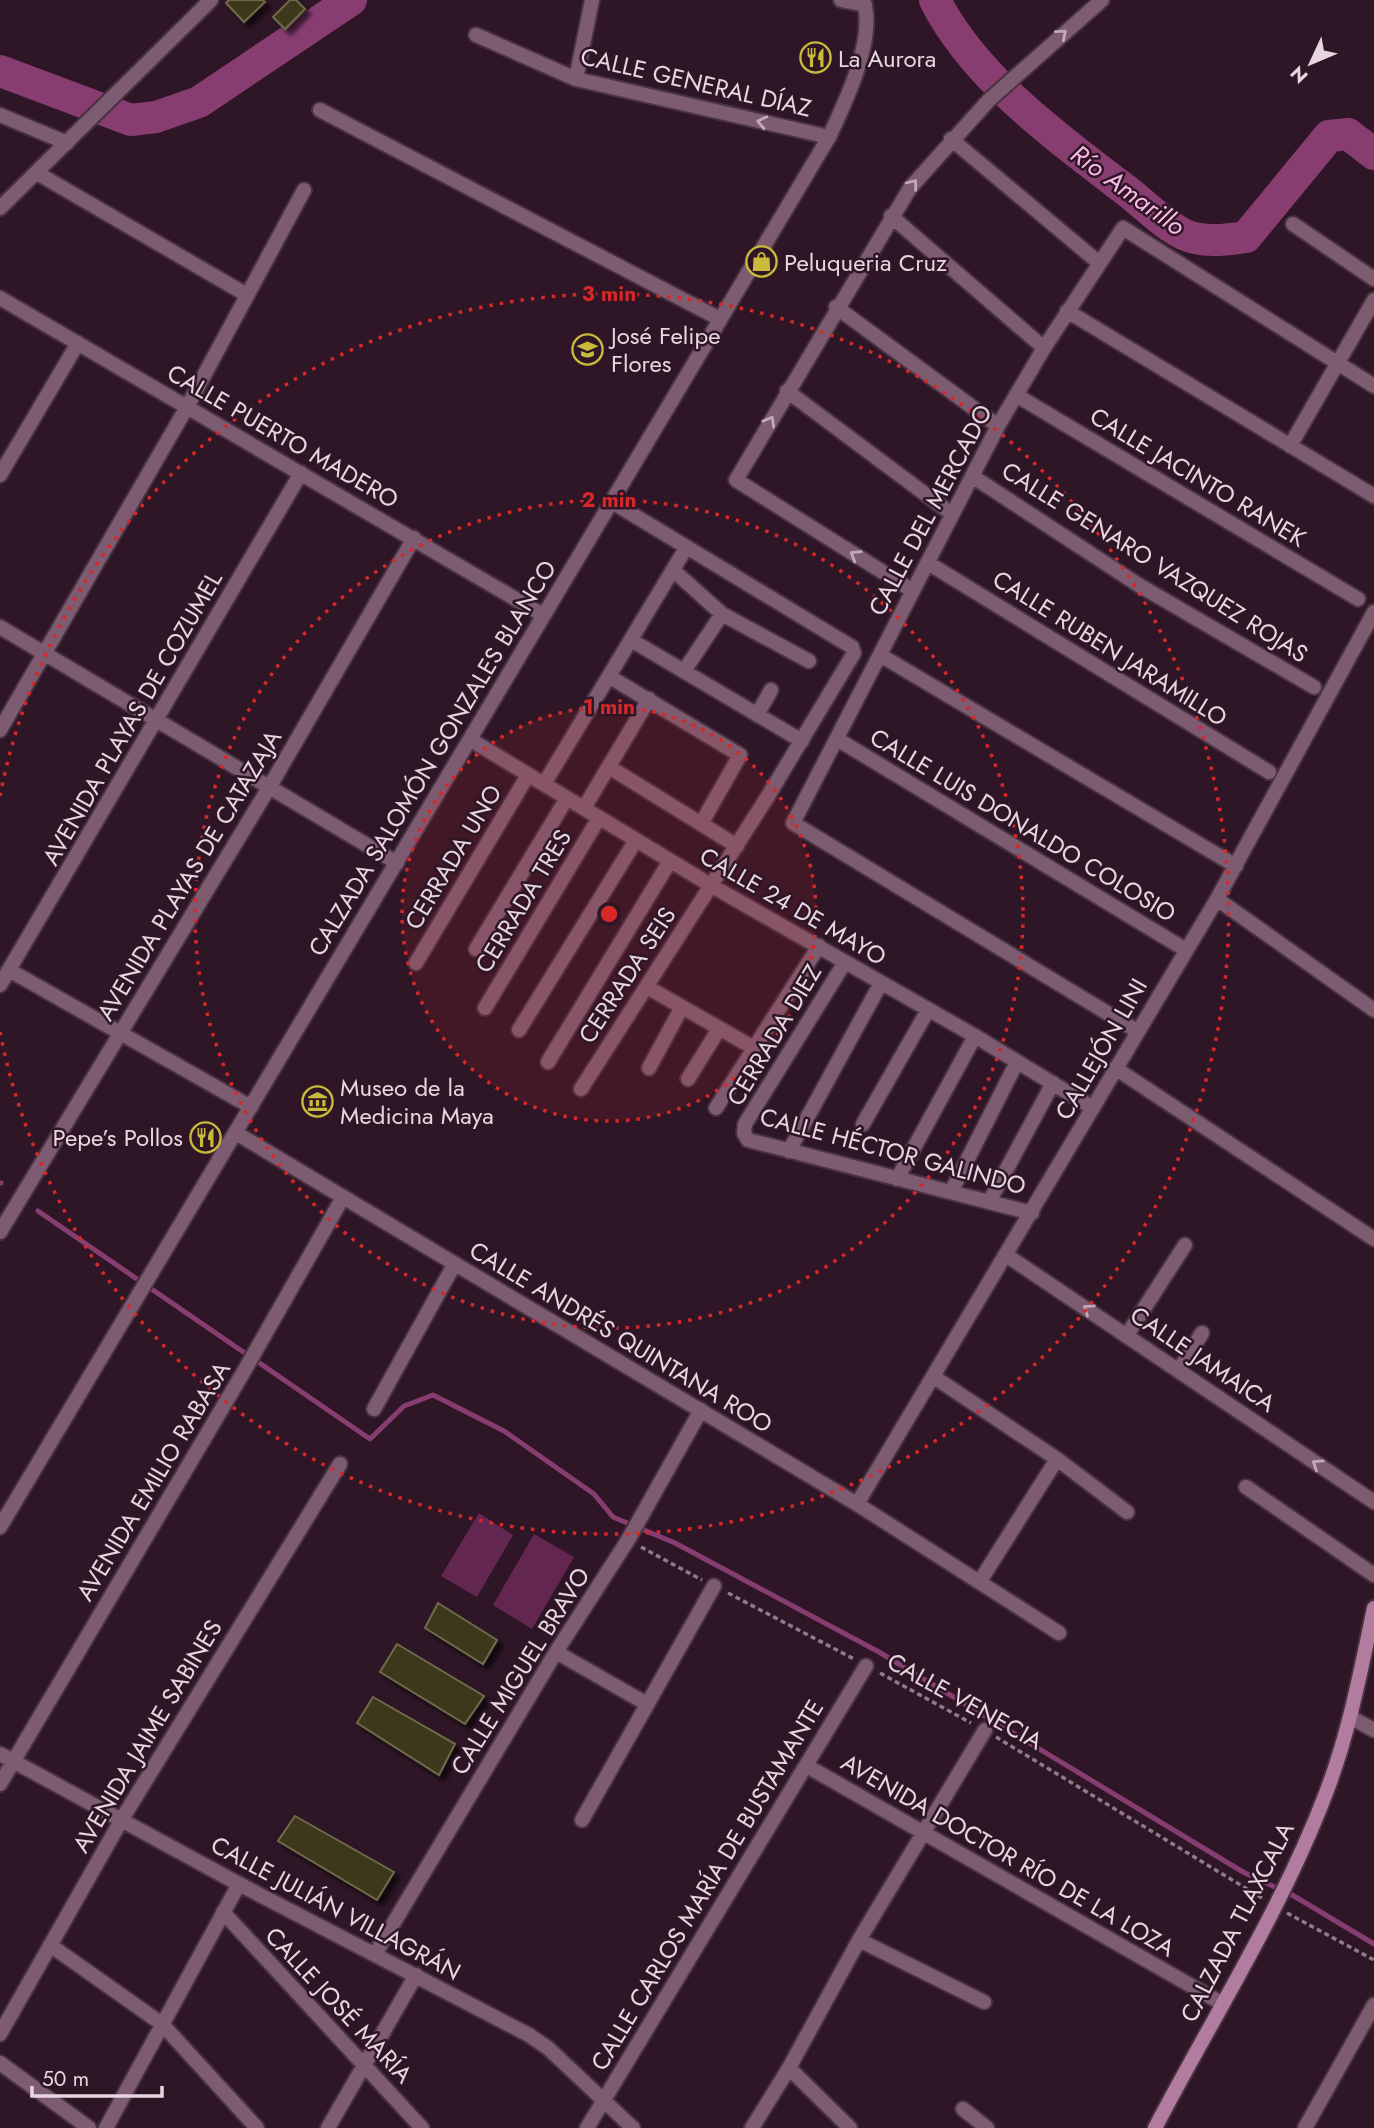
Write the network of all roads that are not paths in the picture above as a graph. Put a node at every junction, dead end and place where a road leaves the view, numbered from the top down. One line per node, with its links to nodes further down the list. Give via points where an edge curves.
1 (211, 0): 12 (street)
2 (592, 0): 7 (street)
3 (841, 0): 5 (street)
4 (1101, 0): 11 (street, one-way to 4)
5 (864, 3): 10 (street, CALZADA SALOMÓN GONZALES BLANCO, via 863,47 853,86)
6 (476, 35): 7 (street, CALLE GENERAL DÍAZ)
7 (576, 79): 10 (street, CALLE GENERAL DÍAZ, one-way to 7)
8 (320, 110): 25 (street)
9 (0, 115): 12 (street)
10 (829, 137): 25 (street, CALZADA SALOMÓN GONZALES BLANCO)
11 (951, 139): 16 (street, one-way to 11); 18 (street)
12 (67, 143): 13 (street)
13 (37, 173): 15 (street); 20 (street)
14 (304, 191): 20 (street)
15 (0, 208)
16 (891, 216): 23 (street); 27 (street)
17 (1293, 224): 19 (street)
18 (1098, 262): 24 (street, CALLE DEL MERCADO); 28 (street, CALLE DEL MERCADO, via 1123,228)
19 (1374, 279)
20 (247, 295): 32 (street)
21 (0, 298): 26 (street, CALLE PUERTO MADERO)
22 (1374, 300): 28 (street)
23 (836, 307): 30 (street); 33 (street)
24 (1067, 311): 27 (street, CALLE DEL MERCADO); 34 (street)
25 (720, 319): 39 (street, CALZADA SALOMÓN GONZALES BLANCO)
26 (78, 343): 32 (street, CALLE PUERTO MADERO); 36 (street)
27 (1044, 348): 31 (street, CALLE DEL MERCADO)
28 (1339, 364): 29 (street); 34 (street)
29 (1374, 386)
30 (787, 391): 40 (street); 45 (street, one-way to 30, via 736,480)
31 (1016, 395): 33 (street, CALLE DEL MERCADO); 46 (street, CALLE JACINTO RANEK)
32 (187, 407): 35 (street, CALLE PUERTO MADERO); 52 (street)
33 (998, 426): 37 (street, CALLE DEL MERCADO)
34 (1290, 446): 38 (street)
35 (302, 473): 41 (street, CALLE PUERTO MADERO); 61 (street, AVENIDA PLAYAS DE COZUMEL)
36 (0, 475)
37 (972, 476): 40 (street, CALLE DEL MERCADO); 57 (street, CALLE GENARO VAZQUEZ ROJAS, via 1138,584)
38 (1374, 496)
39 (612, 502): 42 (street); 49 (street, CALZADA SALOMÓN GONZALES BLANCO)
40 (952, 514): 43 (street, CALLE DEL MERCADO)
41 (414, 538): 49 (street, CALLE PUERTO MADERO); 70 (street, AVENIDA PLAYAS DE CATAZAJA)
42 (686, 548): 44 (street); 65 (street, via 852,647 854,653)
43 (928, 563): 45 (street, CALLE DEL MERCADO); 67 (street, CALLE RUBEN JARAMILLO)
44 (673, 570): 48 (street); 51 (street)
45 (913, 592): 53 (street, CALLE DEL MERCADO)
46 (1358, 599)
47 (1374, 612): 79 (street, CALLEJÓN LINI)
48 (722, 614): 54 (street); 55 (street)
49 (543, 615): 64 (street, CALZADA SALOMÓN GONZALES BLANCO)
50 (0, 626): 52 (street)
51 (631, 640): 55 (street); 56 (street)
52 (46, 653): 61 (street); 62 (street)
53 (880, 655): 63 (street, CALLE DEL MERCADO); 79 (street)
54 (809, 661)
55 (684, 671): 60 (street)
56 (610, 677): 59 (street); 69 (street)
57 (1314, 687)
58 (771, 690): 60 (street)
59 (649, 699): 66 (street); 74 (street, via 740,755)
60 (757, 715): 65 (street)
61 (158, 719): 70 (street); 87 (street, AVENIDA PLAYAS DE COZUMEL)
62 (0, 730)
63 (837, 739): 84 (street, CALLE LUIS DONALDO COLOSIO); 97 (street, CALLE DEL MERCADO, via 793,823)
64 (471, 740): 68 (street, CALLE 24 DE MAYO); 78 (street, CALZADA SALOMÓN GONZALES BLANCO)
65 (802, 741): 76 (street)
66 (609, 767): 72 (street); 74 (street)
67 (1269, 772)
68 (528, 775): 69 (street, CALLE 24 DE MAYO); 86 (street, CERRADA UNO)
69 (544, 784): 71 (street, CALLE 24 DE MAYO)
70 (270, 786): 78 (street); 98 (street, AVENIDA PLAYAS DE CATAZAJA)
71 (567, 798): 72 (street, CALLE 24 DE MAYO); 83 (street)
72 (584, 808): 73 (street, CALLE 24 DE MAYO)
73 (599, 818): 75 (street, CALLE 24 DE MAYO); 92 (street, CERRADA TRES)
74 (701, 824): 76 (street)
75 (636, 840): 77 (street, CALLE 24 DE MAYO); 96 (street)
76 (737, 846): 80 (street)
77 (670, 862): 80 (street, CALLE 24 DE MAYO); 101 (street)
78 (397, 863): 108 (street, CALZADA SALOMÓN GONZALES BLANCO)
79 (1236, 866): 81 (street, CALLEJÓN LINI)
80 (712, 886): 82 (street, CALLE 24 DE MAYO); 90 (street, CERRADA SEIS)
81 (1217, 899): 84 (street, CALLEJÓN LINI); 94 (street)
82 (819, 946): 85 (street, CALLE 24 DE MAYO); 100 (street)
83 (476, 949)
84 (1186, 950): 97 (street, CALLEJÓN LINI)
85 (845, 962): 88 (street, CALLE 24 DE MAYO); 113 (street, CERRADA DIEZ)
86 (416, 963)
87 (9, 970): 89 (street, AVENIDA PLAYAS DE COZUMEL); 98 (street)
88 (881, 983): 93 (street, CALLE 24 DE MAYO); 114 (street)
89 (0, 985)
90 (647, 987): 91 (street); 107 (street, CERRADA SEIS)
91 (682, 1007): 95 (street); 103 (street)
92 (485, 1008)
93 (929, 1010): 99 (street, CALLE 24 DE MAYO); 111 (street)
94 (1374, 1010)
95 (719, 1028): 100 (street); 105 (street)
96 (519, 1030)
97 (1137, 1031): 104 (street, CALLEJÓN LINI)
98 (122, 1033): 108 (street); 120 (street, AVENIDA PLAYAS DE CATAZAJA)
99 (975, 1036): 102 (street, CALLE 24 DE MAYO); 115 (street)
100 (754, 1048): 109 (street)
101 (548, 1062)
102 (1017, 1062): 106 (street, CALLE 24 DE MAYO); 116 (street)
103 (649, 1068)
104 (1115, 1068): 110 (street, CALLEJÓN LINI); 121 (street)
105 (688, 1079)
106 (1053, 1083): 110 (street, CALLE 24 DE MAYO); 118 (street)
107 (581, 1089)
108 (251, 1107): 112 (street, CALZADA SALOMÓN GONZALES BLANCO)
109 (716, 1108)
110 (1093, 1108): 119 (street, CALLEJÓN LINI)
111 (863, 1124)
112 (236, 1133): 117 (street, CALLE ANDRÉS QUINTANA ROO); 137 (street, CALZADA SALOMÓN GONZALES BLANCO)
113 (744, 1133): 114 (street, CALLE HÉCTOR GALINDO, via 748,1140)
114 (789, 1151): 115 (street, CALLE HÉCTOR GALINDO)
115 (897, 1179): 116 (street, CALLE HÉCTOR GALINDO)
116 (951, 1192): 118 (street, CALLE HÉCTOR GALINDO)
117 (342, 1199): 124 (street, CALLE ANDRÉS QUINTANA ROO); 150 (street, AVENIDA EMILIO RABASA)
118 (989, 1202): 119 (street, CALLE HÉCTOR GALINDO)
119 (1032, 1213): 123 (street, CALLEJÓN LINI)
120 (0, 1232)
121 (1374, 1239)
122 (1185, 1245): 126 (street)
123 (1006, 1255): 126 (street, CALLE JAMAICA, one-way to 123); 128 (street, CALLEJÓN LINI)
124 (454, 1265): 129 (street); 130 (street, CALLE ANDRÉS QUINTANA ROO)
125 (1202, 1334): 127 (street)
126 (1127, 1335): 127 (street, CALLE JAMAICA)
127 (1179, 1370): 134 (street, CALLE JAMAICA, one-way to 127)
128 (934, 1377): 131 (street); 135 (street, CALLEJÓN LINI)
129 (374, 1409)
130 (701, 1410): 135 (street, CALLE ANDRÉS QUINTANA ROO); 143 (street, CALLE MIGUEL BRAVO, via 628,1540)
131 (1057, 1459): 136 (street); 139 (street)
132 (340, 1464): 153 (street, AVENIDA JAIME SABINES)
133 (1246, 1487): 138 (street)
134 (1374, 1502)
135 (858, 1504): 139 (street, CALLE ANDRÉS QUINTANA ROO)
136 (1127, 1512)
137 (0, 1527)
138 (1374, 1575)
139 (980, 1581): 142 (street, CALLE ANDRÉS QUINTANA ROO)
140 (713, 1586): 145 (street)
141 (1374, 1608): 146 (main road, CALZADA TLAXCALA)
142 (1059, 1633)
143 (556, 1651): 145 (street); 160 (street, CALLE MIGUEL BRAVO)
144 (866, 1666): 151 (street, CALLE CARLOS MARÍA DE BUSTAMANTE)
145 (647, 1704): 154 (street)
146 (1350, 1717): 148 (street); 163 (main road, CALZADA TLAXCALA, via 1288,1883)
147 (985, 1730): 155 (street)
148 (1374, 1730)
149 (0, 1754): 150 (street, CALLE JULIÁN VILLAGRÁN)
150 (13, 1762): 152 (street, AVENIDA EMILIO RABASA); 153 (street, CALLE JULIÁN VILLAGRÁN)
151 (807, 1766): 155 (street, AVENIDA DOCTOR RÍO DE LA LOZA); 170 (street, CALLE CARLOS MARÍA DE BUSTAMANTE)
152 (0, 1784)
153 (122, 1819): 156 (street, CALLE JULIÁN VILLAGRÁN); 159 (street, AVENIDA JAIME SABINES)
154 (582, 1820)
155 (925, 1832): 158 (street); 163 (street, AVENIDA DOCTOR RÍO DE LA LOZA)
156 (239, 1884): 157 (street); 160 (street, CALLE JULIÁN VILLAGRÁN)
157 (223, 1912): 165 (street); 168 (street, CALLE JOSÉ MARÍA)
158 (859, 1940): 162 (street); 169 (street)
159 (50, 1945): 165 (street); 166 (street, AVENIDA JAIME SABINES)
160 (375, 1954): 161 (street, CALLE JULIÁN VILLAGRÁN)
161 (416, 1975): 168 (street); 170 (street, CALLE JULIÁN VILLAGRÁN, via 538,2041)
162 (984, 2002)
163 (1223, 2004): 172 (main road, CALZADA TLAXCALA)
164 (1374, 2005): 183 (street)
165 (162, 2024): 174 (street); 175 (street)
166 (0, 2034)
167 (0, 2063): 173 (street)
168 (364, 2066): 176 (street); 177 (street, CALLE JOSÉ MARÍA)
169 (789, 2068): 180 (street); 181 (street)
170 (602, 2102): 178 (street, CALLE CARLOS MARÍA DE BUSTAMANTE); 179 (street, CALLE JULIÁN VILLAGRÁN)
171 (963, 2109): 182 (street)
172 (1160, 2126)
173 (89, 2128)
174 (106, 2128)
175 (257, 2128)
176 (328, 2128)
177 (422, 2128)
178 (587, 2128)
179 (633, 2128)
180 (752, 2128)
181 (850, 2128)
182 (986, 2128)
183 (1305, 2128)

